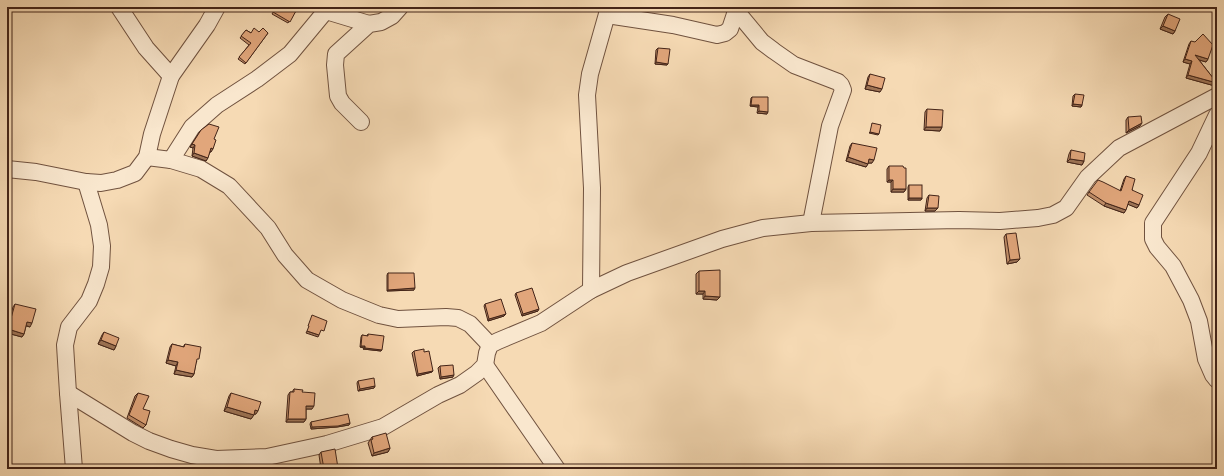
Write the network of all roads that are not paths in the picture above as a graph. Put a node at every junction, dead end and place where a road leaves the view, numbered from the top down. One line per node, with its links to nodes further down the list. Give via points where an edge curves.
1 (119, 7): 8 (street, via 146,48)
2 (217, 7): 8 (street)
3 (400, 7): 7 (street, via 392,16 381,22)
4 (327, 9): 7 (street); 13 (street, via 290,54 217,105 192,127)
5 (735, 9): 6 (street, via 730,29 717,35); 16 (street, via 762,42 794,64 838,82 843,90 830,126)
6 (608, 11): 17 (street, via 587,94 592,188)
7 (369, 24): 11 (street, via 338,50 334,57 338,96)
8 (172, 76): 12 (street, via 152,134)
9 (1217, 96): 16 (street, via 1119,148 1088,177 1066,208 1052,215 1000,221)
10 (1217, 115): 20 (street, via 1199,153 1153,223 1153,239 1157,248 1173,266 1191,300 1199,321 1206,359)
11 (361, 122)
12 (147, 157): 13 (street); 15 (street, via 135,173 126,177 101,183)
13 (172, 160): 18 (street, via 201,169 229,186 268,228 285,255 307,280 342,300 379,315 398,319 458,318 470,324)
14 (7, 170): 15 (street, via 36,172)
15 (86, 182): 21 (street, via 99,225 101,267 89,301 69,327 66,345)
16 (811, 223): 17 (street, via 763,228 722,239 627,273)
17 (591, 290): 18 (street, via 542,323)
18 (490, 345): 19 (street)
19 (485, 365): 21 (street, via 460,385 383,427 327,444 267,456 216,458 171,449 133,433); 23 (street)
20 (1217, 380)
21 (68, 393): 22 (street)
22 (74, 469)
23 (557, 469)

